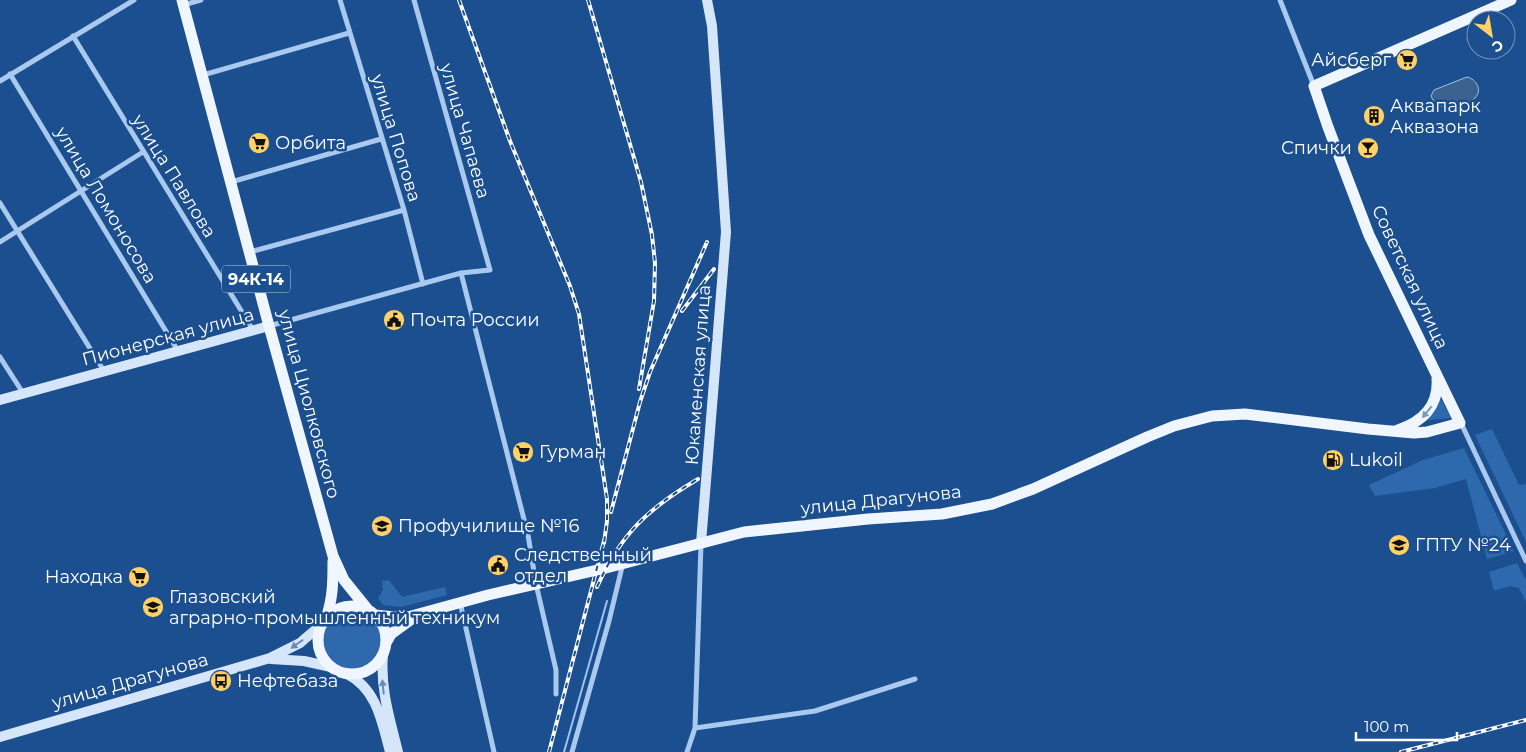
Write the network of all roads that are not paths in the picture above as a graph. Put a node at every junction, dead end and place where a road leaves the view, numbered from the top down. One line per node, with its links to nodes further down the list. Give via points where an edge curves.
1 (134, 0): 11 (street)
2 (201, 0): 8 (street)
3 (340, 0): 10 (street, улица Попова)
4 (414, 0): 25 (street, улица Чапаева)
5 (707, 0): 38 (street, Юкаменская улица, via 712,26 726,225)
6 (1280, 0): 15 (street, Советская улица)
7 (1512, 0): 9 (main road)
8 (183, 2): 13 (main road, улица Циолковского / 94К-14)
9 (1494, 4): 15 (main road)
10 (349, 33): 13 (street); 16 (street, улица Попова)
11 (73, 36): 12 (street); 17 (street, улица Павлова)
12 (10, 74): 14 (street); 19 (street, улица Ломоносова)
13 (203, 75): 18 (main road, улица Циолковского / 94К-14)
14 (0, 80)
15 (1314, 86): 33 (main road, Советская улица, via 1369,235)
16 (381, 139): 18 (street); 21 (street, улица Попова)
17 (143, 152): 19 (street); 29 (street, улица Павлова)
18 (231, 182): 24 (main road, улица Циолковского / 94К-14)
19 (82, 191): 22 (street); 30 (street, улица Ломоносова)
20 (0, 203): 22 (street)
21 (404, 210): 24 (street); 27 (street, улица Попова)
22 (18, 232): 23 (street); 32 (street)
23 (0, 242)
24 (250, 252): 28 (main road, улица Циолковского / 94К-14)
25 (490, 270): 26 (street, Пионерская улица)
26 (460, 274): 27 (street, Пионерская улица); 42 (street, via 515,481)
27 (423, 284): 28 (street, Пионерская улица)
28 (269, 326): 29 (street, Пионерская улица); 39 (main road, улица Циолковского / 94К-14)
29 (253, 331): 30 (street, Пионерская улица)
30 (178, 351): 32 (street, Пионерская улица)
31 (0, 357): 34 (street)
32 (104, 371): 34 (street, Пионерская улица)
33 (1437, 375): 36 (main road, Советская улица); 37 (main road, one-way to 37, via 1438,389 1429,411 1418,421)
34 (23, 394): 35 (street, Пионерская улица)
35 (0, 400)
36 (1460, 423): 37 (main road, улица Драгунова, via 1427,432); 40 (street, Советская улица)
37 (1394, 432): 38 (main road, улица Драгунова, via 1245,414 1212,416 1156,433 1033,489 992,504 942,514 744,532)
38 (701, 543): 41 (main road, улица Драгунова); 54 (street, Юкаменская улица)
39 (333, 556): 44 (main road, улица Циолковского, via 344,580); 46 (main road, улица Циолковского, via 333,589)
40 (1526, 561)
41 (623, 562): 42 (main road, улица Драгунова); 59 (street)
42 (536, 584): 43 (main road, улица Драгунова); 53 (street, via 556,670)
43 (460, 602): 45 (main road, улица Драгунова); 58 (street)
44 (372, 613): 45 (main road, улица Драгунова, via 404,618); 46 (main road, via 361,607 347,606); 47 (main road, via 384,630)
45 (424, 613): 47 (main road, улица Драгунова, via 399,627)
46 (324, 621): 49 (street, улица Драгунова, one-way to 49, via 300,643); 50 (main road, via 318,645)
47 (386, 643): 48 (main road)
48 (383, 655): 51 (main road, via 371,669); 57 (street, one-way to 48, via 384,694)
49 (270, 658): 50 (street, улица Драгунова); 55 (street, улица Драгунова)
50 (331, 667): 51 (main road)
51 (347, 674): 56 (street, via 372,696)
52 (915, 679): 54 (street, via 815,711)
53 (556, 694)
54 (695, 728): 60 (street, Юкаменская улица)
55 (0, 737)
56 (390, 752)
57 (398, 752)
58 (494, 752)
59 (572, 752)
60 (687, 752)

